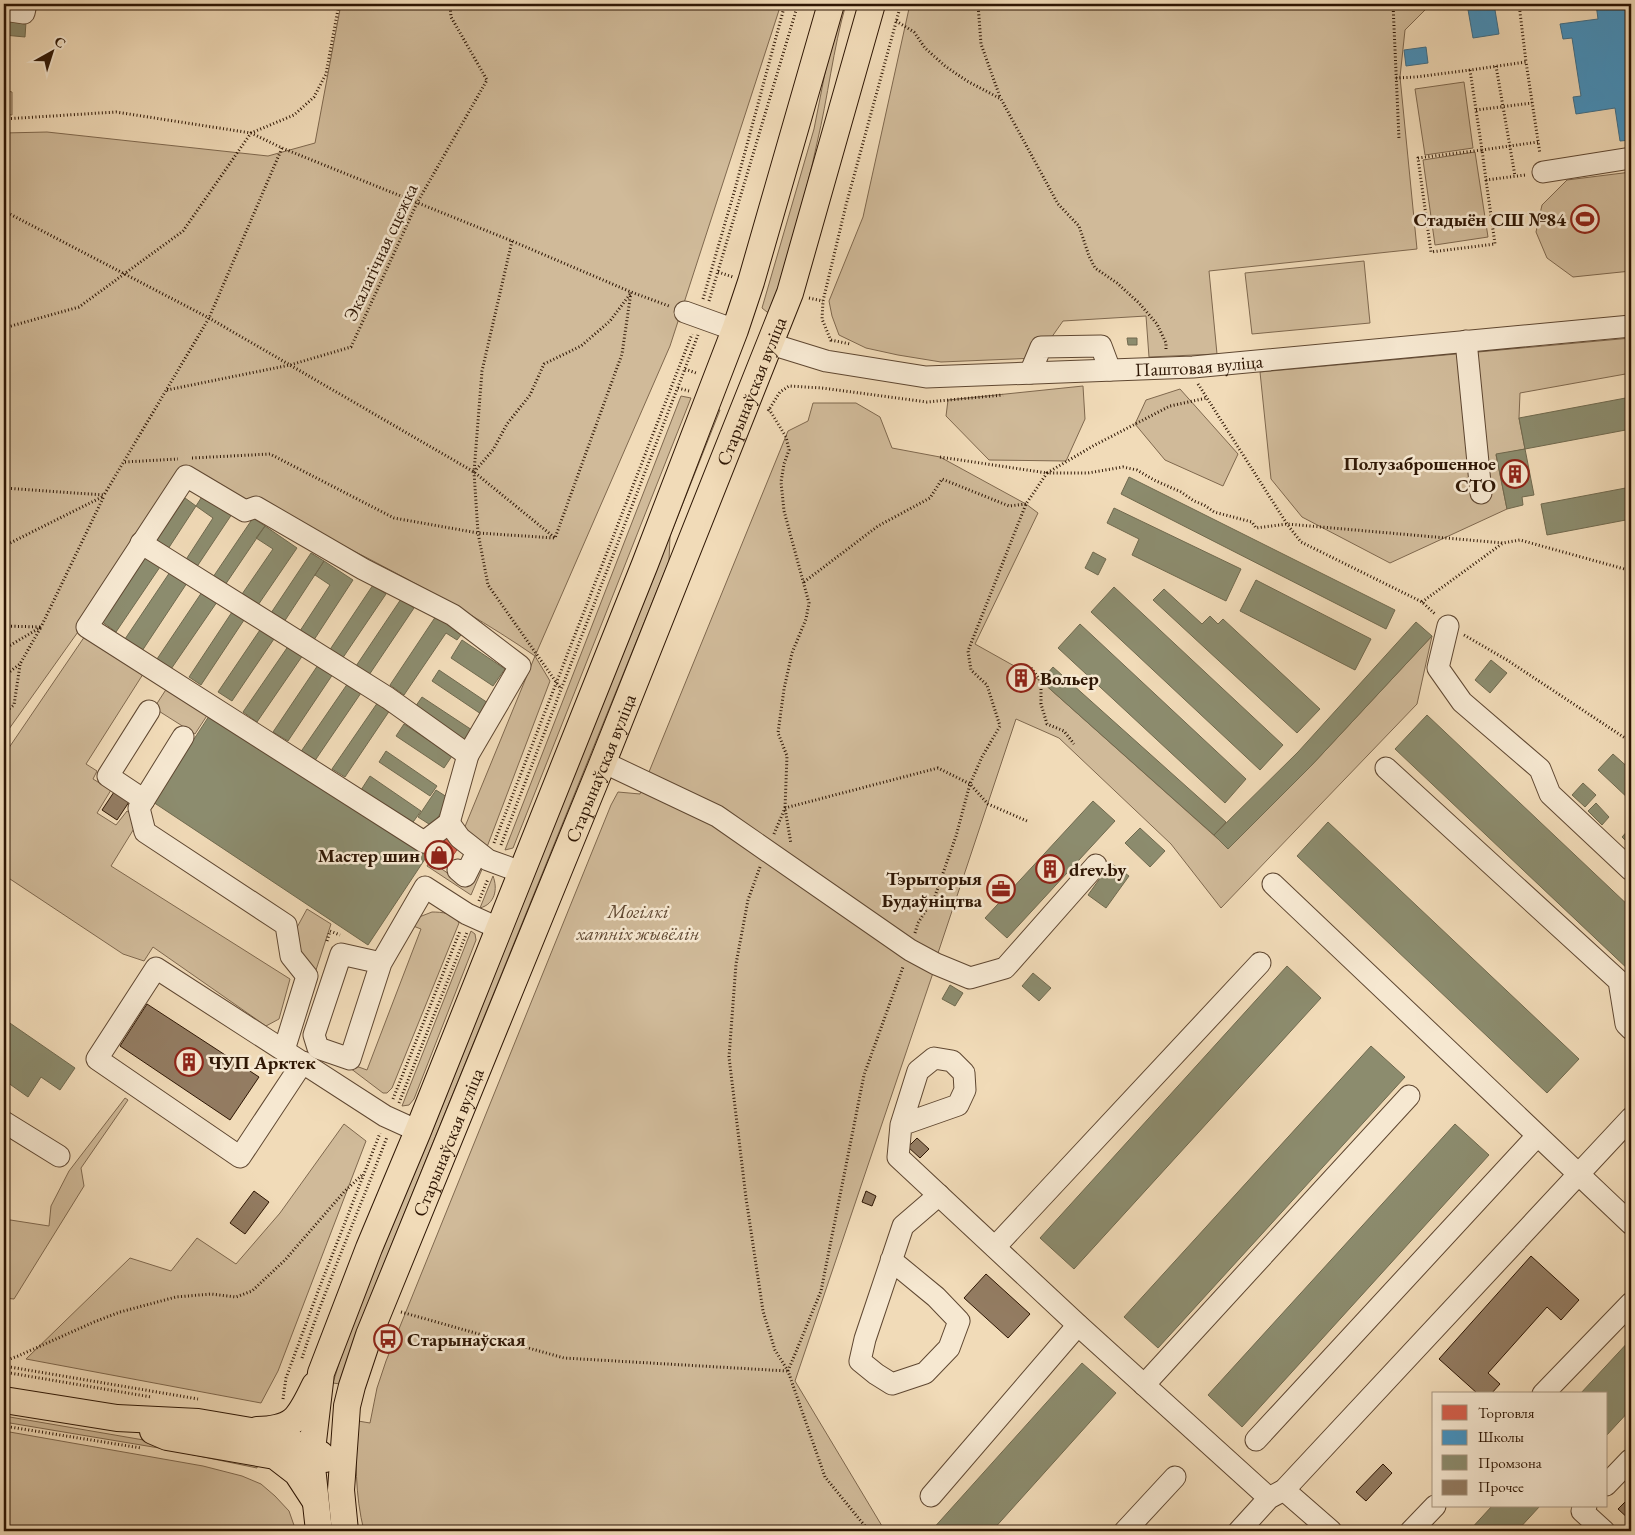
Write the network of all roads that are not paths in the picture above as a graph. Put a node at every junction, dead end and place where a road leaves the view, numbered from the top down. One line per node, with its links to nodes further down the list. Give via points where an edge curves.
1 (26, 4): 4 (street, via 24,13)
2 (831, 4): 9 (main road, Старынаўская вуліца)
3 (872, 4): 11 (main road, Старынаўская вуліца, via 790,294)
4 (4, 10)
5 (1631, 158): 6 (street)
6 (1543, 172)
7 (696, 316): 9 (street)
8 (1631, 326): 10 (street, Паштовая вуліца)
9 (735, 330): 11 (main road); 26 (main road, Старынаўская вуліца)
10 (1466, 342): 11 (street, Паштовая вуліца, via 1193,367 926,377 826,361); 12 (street)
11 (771, 344): 18 (main road, Старынаўская вуліца)
12 (1481, 493)
13 (142, 543): 17 (street, via 388,698); 17 (street, via 186,476 245,511 256,507 363,569 453,615 520,666); 21 (street, via 87,627 424,842)
14 (1448, 626): 25 (street, via 1438,668 1442,677 1462,702 1540,769 1550,794)
15 (149, 711): 20 (street, via 108,776)
16 (184, 737): 20 (street)
17 (468, 755): 21 (street)
18 (603, 762): 23 (street, via 717,816 910,950 970,978 1005,968); 53 (main road, Старынаўская вуліца, via 376,1318 352,1386)
19 (1386, 768): 31 (street, via 1619,981 1626,1024)
20 (144, 800): 32 (street, via 138,808 145,832 286,925 291,956 307,976)
21 (449, 823): 22 (street, via 460,838)
22 (487, 859): 24 (street, via 465,876); 26 (street)
23 (1096, 864)
24 (458, 870)
25 (1631, 870)
26 (521, 872): 28 (main road, Старынаўская вуліца)
27 (1273, 884): 39 (street)
28 (498, 928): 30 (street, via 425,887); 38 (main road, Старынаўская вуліца)
29 (1260, 962): 44 (street)
30 (382, 963): 30 (street, via 350,1059 318,1048 314,1034 341,954)
31 (1631, 1029)
32 (284, 1050): 33 (street); 33 (street, via 156,968 97,1059 240,1157)
33 (303, 1062): 38 (street, via 389,1118)
34 (1409, 1096): 49 (street)
35 (1631, 1118): 41 (street)
36 (4, 1122): 40 (street)
37 (901, 1125): 42 (street, via 898,1157)
38 (418, 1131): 48 (main road, Старынаўская вуліца, via 368,1248)
39 (1538, 1136): 41 (street); 55 (street)
40 (59, 1156)
41 (1578, 1175): 43 (street); 62 (street)
42 (939, 1195): 44 (street); 45 (street, via 903,1226)
43 (1631, 1224)
44 (995, 1247): 47 (street)
45 (891, 1260): 45 (street, via 860,1361 892,1384 925,1373 949,1348 959,1321 936,1297)
46 (1631, 1302): 50 (street)
47 (1078, 1325): 49 (street); 63 (street)
48 (311, 1367): 54 (main road, via 304,1407 295,1420 279,1428); 56 (main road, Старынаўская вуліца)
49 (1144, 1385): 62 (street)
50 (1546, 1392)
51 (4, 1400): 52 (main road)
52 (118, 1418): 54 (main road, via 198,1422); 57 (main road, via 167,1437)
53 (345, 1424): 56 (main road, via 330,1442); 61 (main road, Старынаўская вуліца)
54 (252, 1430): 56 (main road)
55 (1256, 1440)
56 (312, 1450): 57 (main road); 61 (main road, via 332,1467); 64 (main road, Старынаўская вуліца)
57 (278, 1457): 64 (main road, via 296,1473)
58 (1631, 1461): 60 (street)
59 (1175, 1478): 69 (street)
60 (1608, 1483)
61 (341, 1490): 68 (main road, Старынаўская вуліца)
62 (1276, 1494): 70 (street); 71 (street)
63 (931, 1496)
64 (316, 1501): 67 (main road, Старынаўская вуліца)
65 (1433, 1508): 72 (street)
66 (1584, 1508): 73 (street, via 1582,1511)
67 (319, 1531)
68 (344, 1531)
69 (1125, 1531)
70 (1239, 1531)
71 (1331, 1531)
72 (1411, 1531)
73 (1604, 1531)

